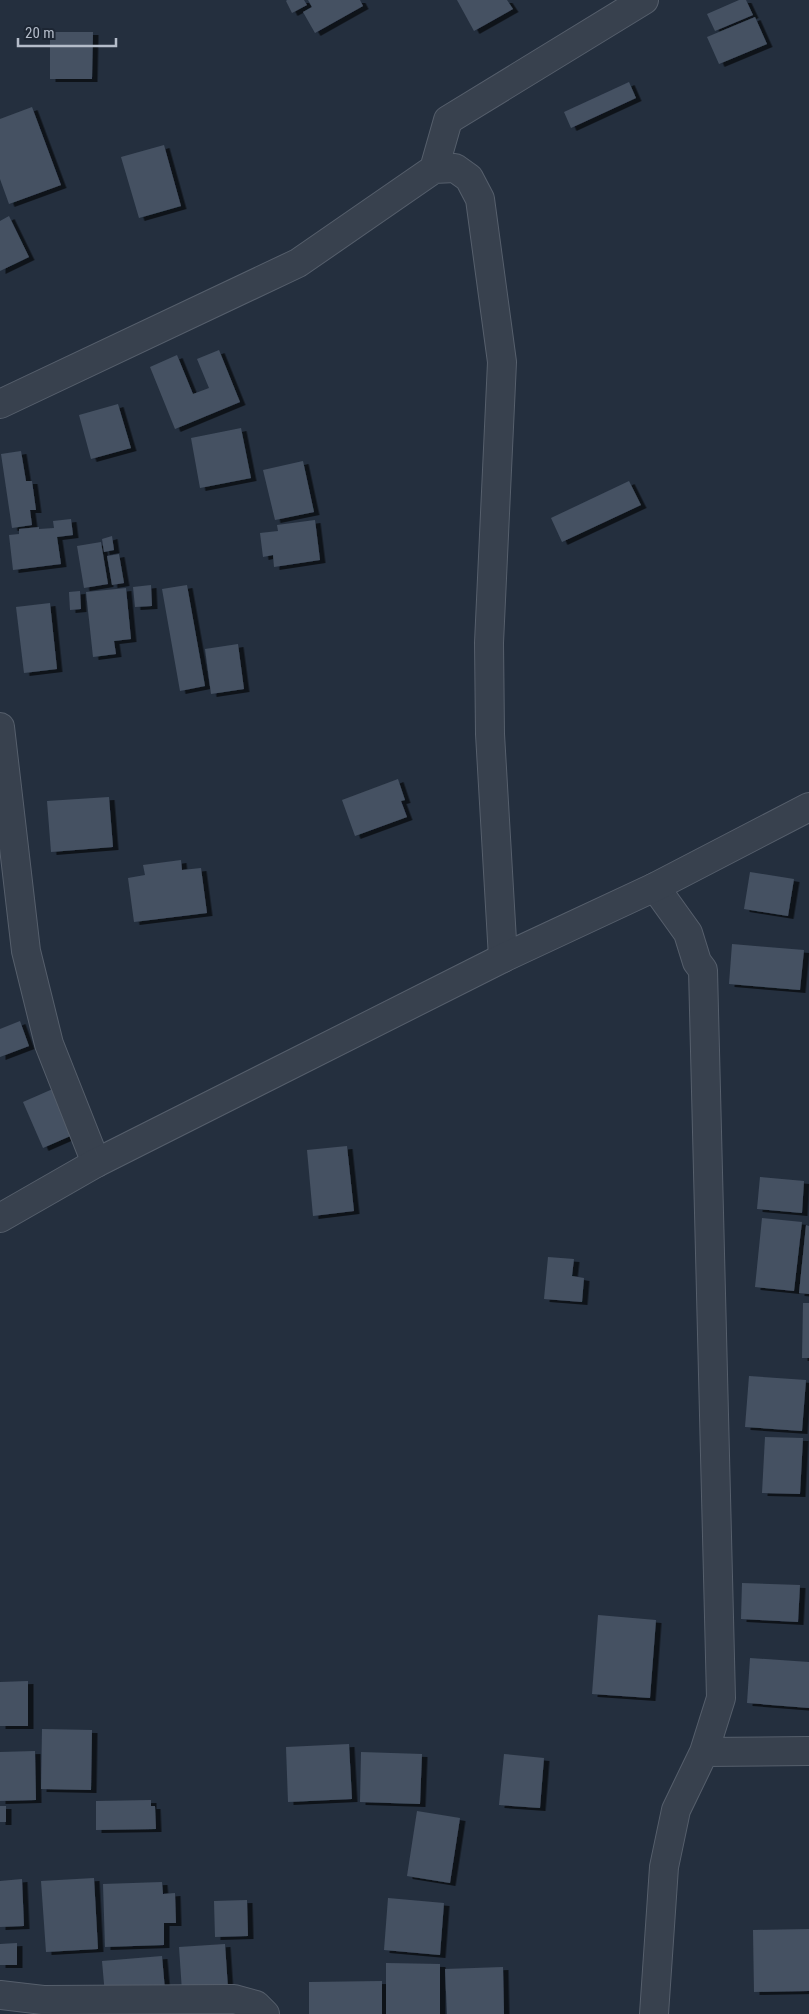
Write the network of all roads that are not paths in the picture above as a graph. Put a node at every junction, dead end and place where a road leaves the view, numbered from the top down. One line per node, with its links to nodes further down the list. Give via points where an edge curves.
1 (644, 0): 2 (street, via 448,120)
2 (434, 169): 3 (street, via 298,263); 7 (street, via 455,168 469,178 480,199 502,362 489,643 490,734)
3 (0, 404)
4 (0, 727): 8 (street, via 26,951 49,1044)
5 (809, 807): 6 (street)
6 (655, 887): 7 (street); 11 (street, via 688,933 697,962 703,970 721,1698)
7 (503, 958): 8 (street)
8 (96, 1163): 9 (street)
9 (0, 1218)
10 (809, 1751): 11 (street)
11 (704, 1752): 14 (street, via 676,1810 664,1867)
12 (0, 1995): 13 (street, via 43,2000 234,1998 256,2005)
13 (265, 2014)
14 (654, 2014)

